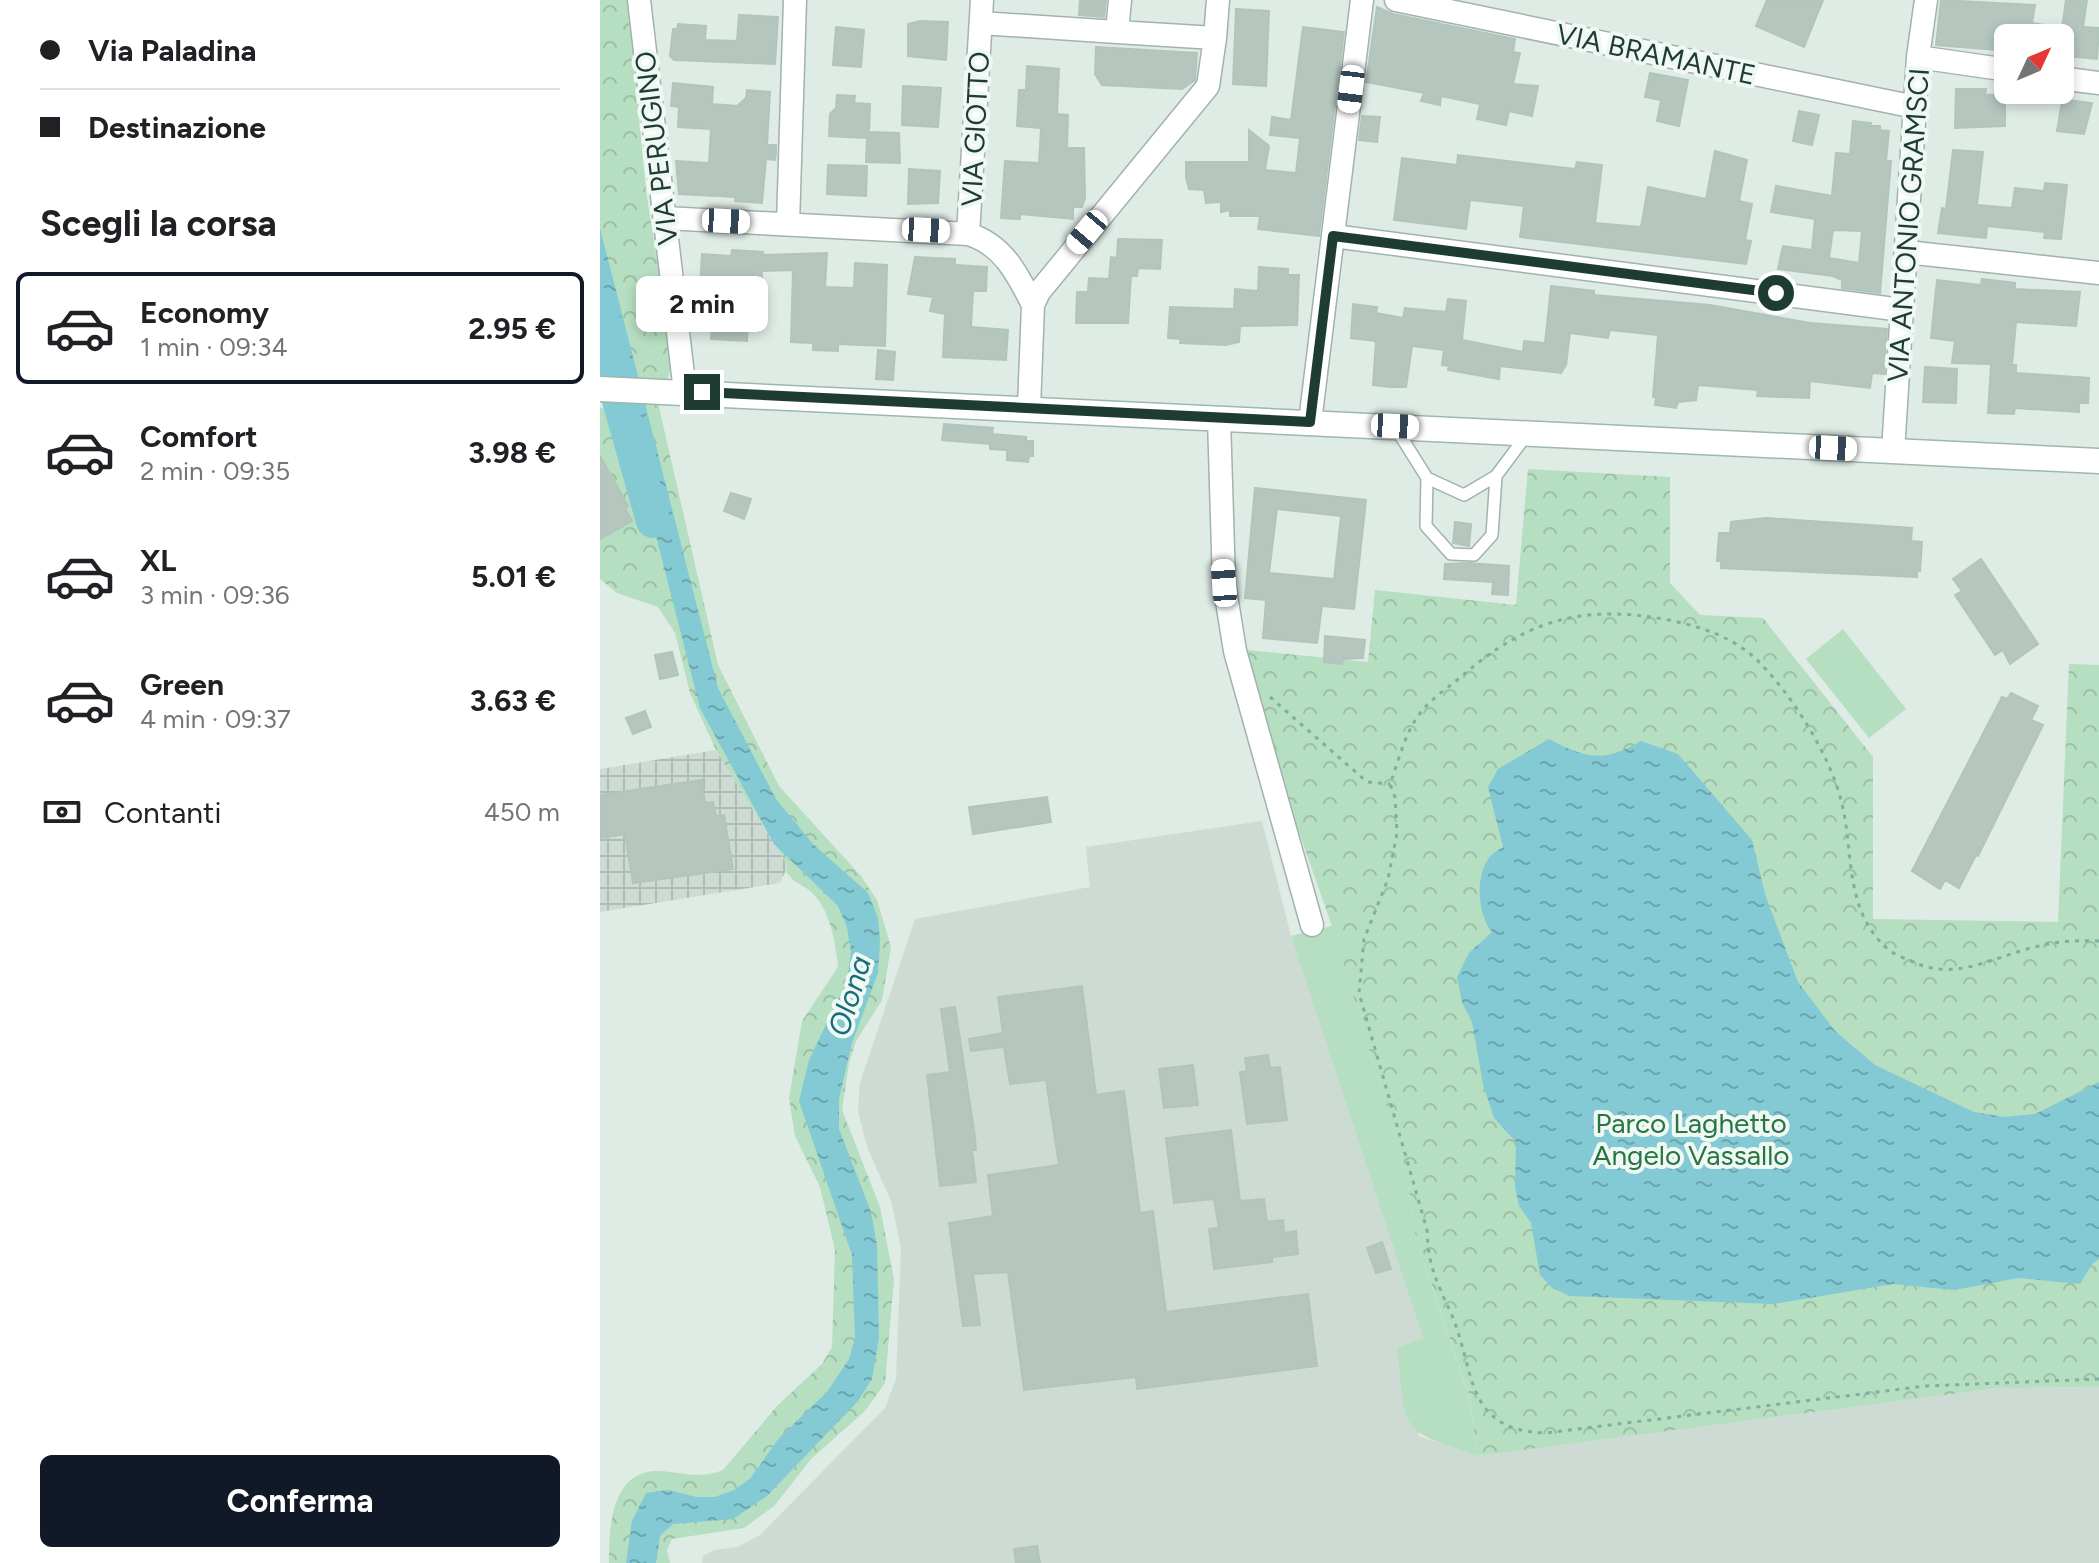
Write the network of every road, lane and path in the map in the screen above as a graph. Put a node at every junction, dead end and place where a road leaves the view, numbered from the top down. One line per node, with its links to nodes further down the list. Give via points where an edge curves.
1 (639, 0): 17 (street, VIA PERUGINO)
2 (795, 0): 18 (street)
3 (982, 0): 9 (street, VIA GIOTTO)
4 (1120, 0): 10 (street)
5 (1218, 0): 11 (street)
6 (1362, 0): 20 (street)
7 (1396, 0): 16 (street, VIA BRAMANTE)
8 (1926, 0): 12 (street, VIA ANTONIO GRAMSCI)
9 (981, 23): 10 (street, VIA GIOTTO); 19 (street, VIA GIOTTO)
10 (1117, 32): 11 (street, VIA GIOTTO)
11 (1215, 38): 23 (street, via 1208,86 1046,281)
12 (1918, 57): 13 (street); 16 (street, VIA ANTONIO GRAMSCI)
13 (1994, 68)
14 (2074, 80): 15 (street)
15 (2099, 83)
16 (1915, 107): 21 (street, VIA ANTONIO GRAMSCI)
17 (665, 218): 18 (street); 26 (street, VIA PERUGINO)
18 (788, 224): 19 (street)
19 (968, 234): 23 (street, via 1004,256)
20 (1333, 236): 24 (street); 29 (street)
21 (1906, 252): 22 (street); 24 (street, VIA ANTONIO GRAMSCI)
22 (2099, 273)
23 (1033, 305): 27 (street)
24 (1902, 310): 32 (street, VIA ANTONIO GRAMSCI)
25 (602, 387): 26 (street)
26 (685, 392): 27 (street)
27 (1029, 408): 28 (street)
28 (1219, 418): 29 (street); 36 (street, via 1224,583)
29 (1310, 422): 30 (street)
30 (1395, 426): 31 (street); 35 (lane)
31 (1528, 433): 32 (street); 34 (lane)
32 (1893, 451): 33 (street)
33 (2099, 461)
34 (1496, 476): 35 (lane, via 1464,495); 35 (lane, via 1492,535 1474,555 1451,554 1426,526)
35 (1427, 478)
36 (1246, 690): 37 (path, via 1269,696 1367,782); 38 (street)
37 (1390, 784): 39 (path, via 1422,710 1492,650 1531,628 1576,615 1625,612 1703,628 1733,641 1756,660 1823,750 1842,804 1852,886 1865,921 1890,951 1931,970 1974,968 2039,946); 40 (path, via 1397,833 1388,879 1364,939 1359,993 1427,1230 1428,1258 1439,1295 1450,1312 1475,1394 1493,1418 1519,1432 1545,1433 1926,1386)
38 (1312, 925)
39 (2099, 941)
40 (2099, 1379)

